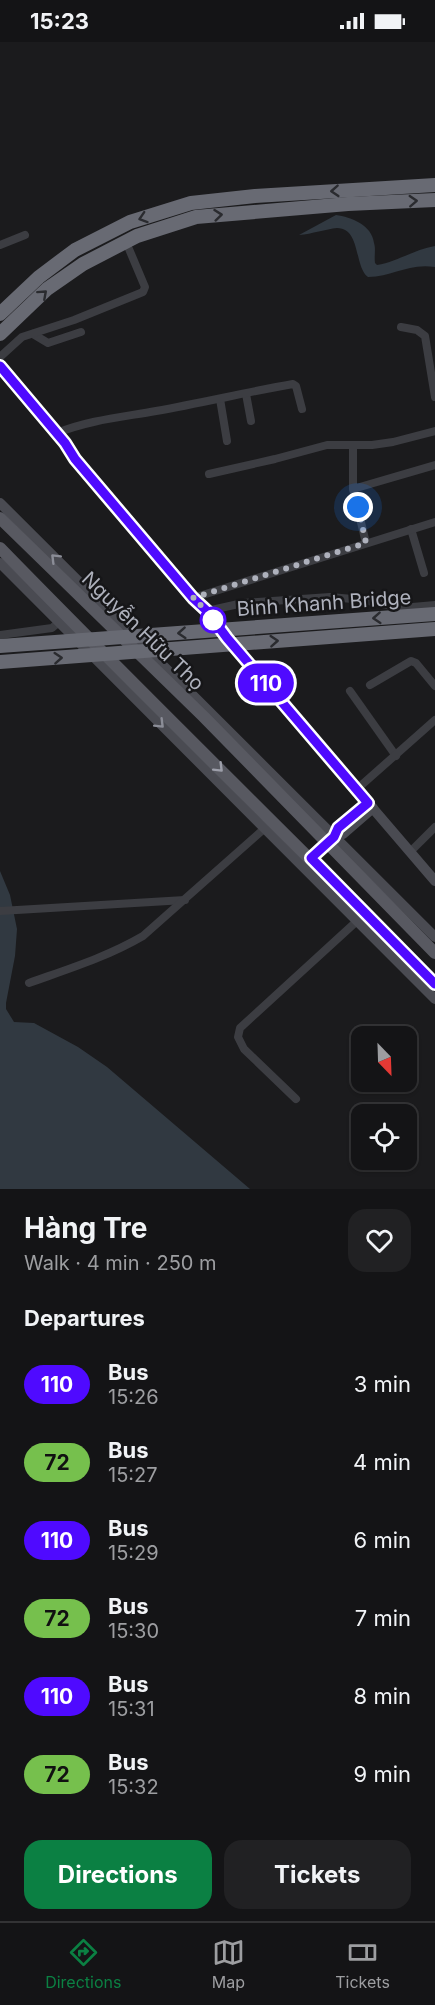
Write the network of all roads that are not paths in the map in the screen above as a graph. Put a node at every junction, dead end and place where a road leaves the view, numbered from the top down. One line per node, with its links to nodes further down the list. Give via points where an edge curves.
1 (435, 185): 6 (highway, one-way to 6, via 191,203 130,222 75,250)
2 (435, 200): 9 (highway, one-way to 2, via 47,289 82,264 137,236 196,217)
3 (25, 235): 4 (street)
4 (0, 245)
5 (129, 249): 10 (street, via 145,287 143,292)
6 (0, 314)
7 (401, 327): 15 (street, via 425,336)
8 (81, 332): 10 (street, via 48,343)
9 (0, 334)
10 (33, 334): 11 (street, via 19,338)
11 (0, 357)
12 (0, 366): 20 (main road)
13 (0, 377): 23 (main road, via 60,448)
14 (246, 394): 16 (street); 17 (street, via 297,386); 18 (street)
15 (435, 397)
16 (220, 399): 20 (street, via 95,421); 21 (street)
17 (302, 409)
18 (251, 421)
19 (435, 431): 22 (street, via 393,442)
20 (57, 433): 23 (main road)
21 (226, 441)
22 (353, 445): 25 (street, via 327,445); 26 (street)
23 (70, 454): 35 (main road)
24 (435, 465): 26 (street)
25 (209, 474)
26 (353, 489): 31 (street)
27 (0, 503): 53 (main road, Nguyễn Hữu Thọ, one-way to 27)
28 (0, 518): 53 (main road, Nguyễn Hữu Thọ)
29 (435, 522): 30 (street)
30 (411, 529): 31 (street); 34 (street)
31 (366, 543): 35 (street)
32 (0, 548): 55 (main road, one-way to 55, via 240,788)
33 (0, 563): 39 (main road)
34 (424, 573)
35 (193, 598): 37 (main road)
36 (435, 605): 37 (street, via 401,608 340,597 243,603)
37 (207, 611): 49 (main road)
38 (435, 614): 42 (highway, Binh Khanh Bridge, one-way to 42, bridge)
39 (59, 622): 41 (street, via 52,628); 52 (main road, one-way to 52)
40 (435, 629): 43 (highway, Binh Khanh Bridge, one-way to 40, bridge)
41 (0, 635)
42 (0, 646)
43 (0, 662)
44 (370, 685): 45 (street, via 411,661)
45 (435, 686)
46 (350, 691): 48 (street)
47 (435, 720): 48 (street)
48 (396, 756): 49 (street)
49 (357, 789): 50 (main road)
50 (370, 805): 53 (main road, via 338,828); 54 (main road)
51 (435, 827): 54 (street)
52 (264, 828): 55 (main road); 57 (street)
53 (331, 840): 55 (main road); 60 (main road, Nguyễn Hữu Thọ); 61 (main road, Nguyễn Hữu Thọ)
54 (410, 852): 56 (main road)
55 (307, 862): 59 (main road); 63 (main road)
56 (435, 881)
57 (185, 900): 58 (street); 62 (street, via 124,947)
58 (0, 911)
59 (357, 921): 64 (main road); 65 (street, via 240,1028 238,1037 243,1048)
60 (435, 937)
61 (435, 953)
62 (29, 983)
63 (435, 984)
64 (435, 999)
65 (296, 1099)

